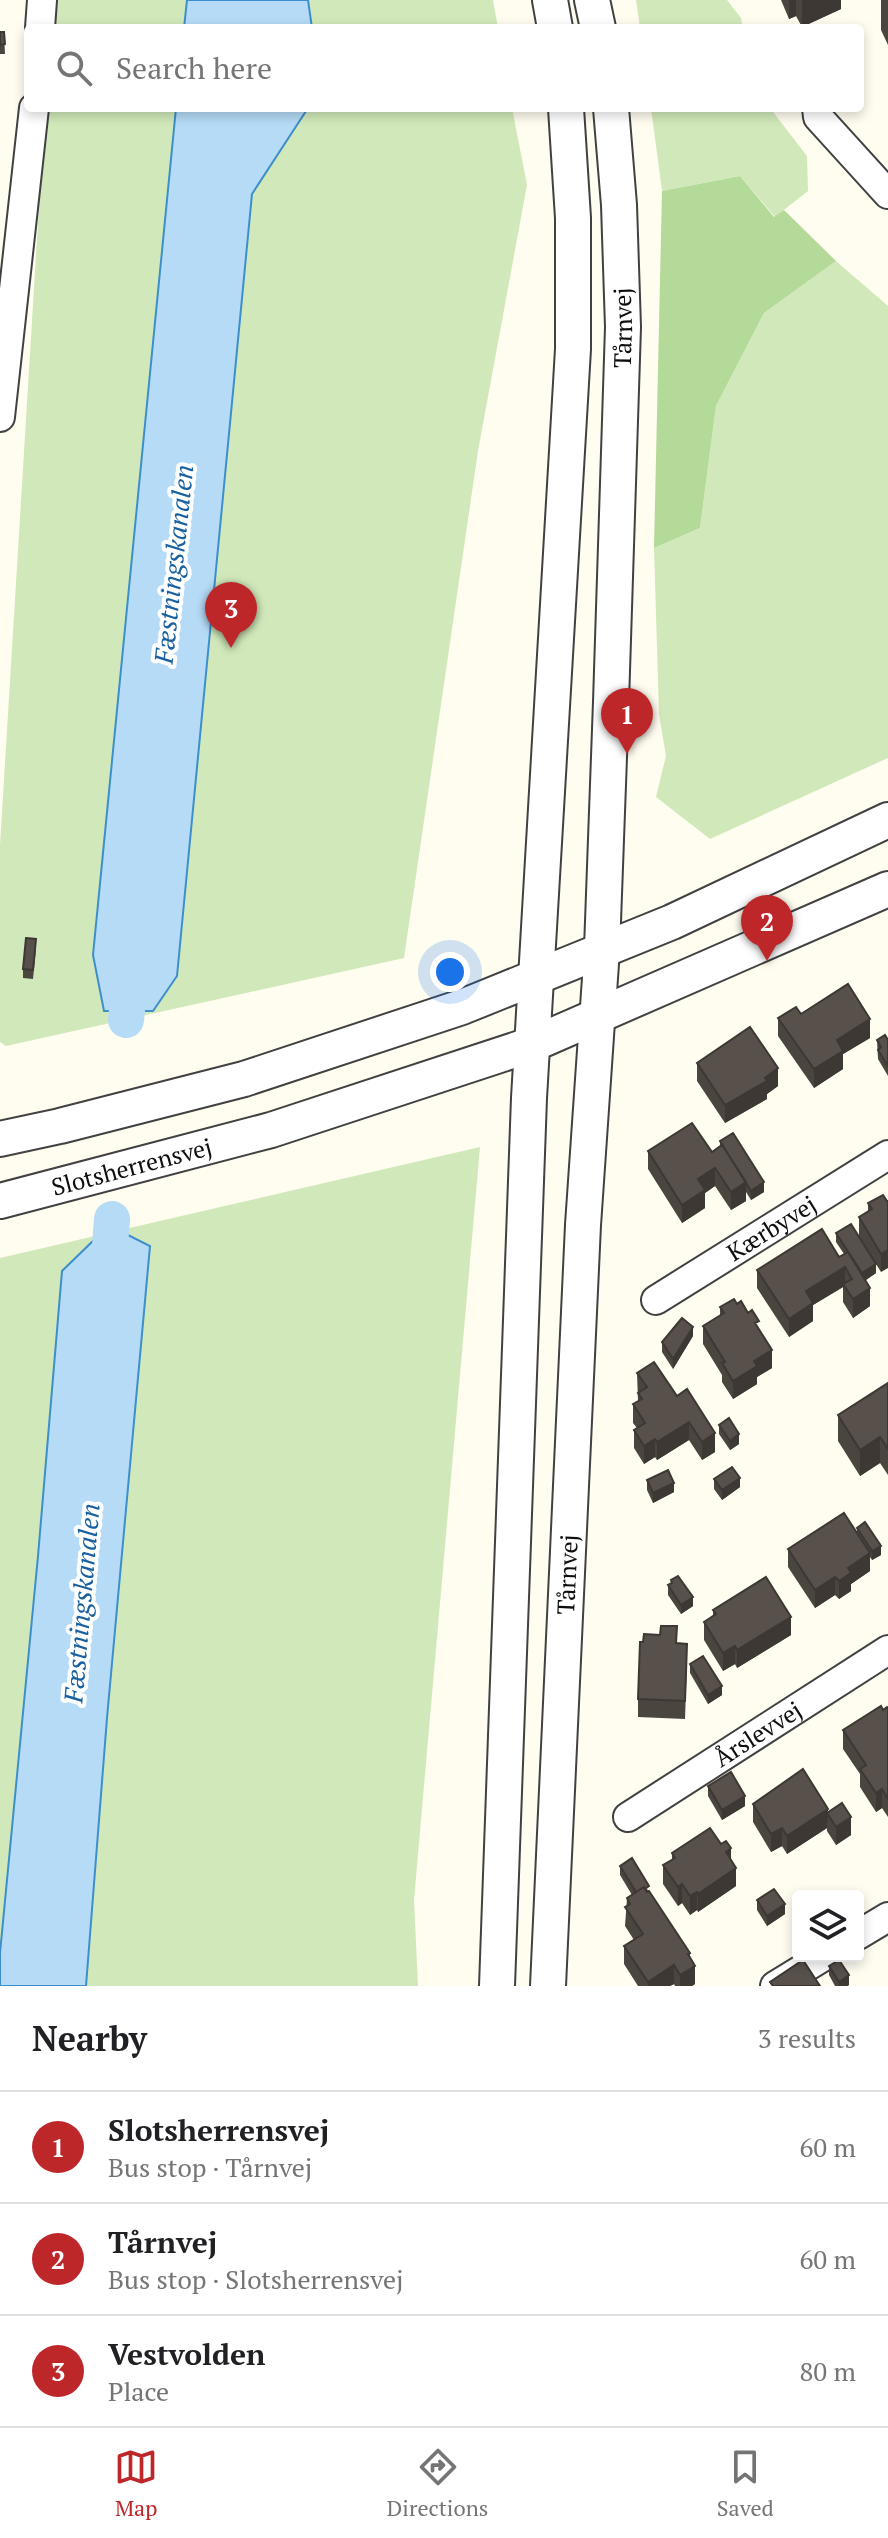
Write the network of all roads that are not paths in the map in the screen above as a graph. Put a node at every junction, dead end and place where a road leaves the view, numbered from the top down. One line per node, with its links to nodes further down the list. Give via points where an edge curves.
1 (42, 0): 4 (street)
2 (550, 0): 5 (street)
3 (592, 0): 6 (street)
4 (40, 24)
5 (554, 24)
6 (597, 24)
7 (34, 112): 12 (street)
8 (566, 112): 16 (street, Tårnvej, via 573,349)
9 (611, 112): 15 (street, Tårnvej, via 623,327)
10 (817, 112): 11 (street)
11 (888, 194)
12 (0, 417)
13 (888, 820): 15 (street, via 672,922)
14 (888, 889): 17 (street, Slotsherrensvej)
15 (602, 949): 16 (street); 17 (street, Tårnvej)
16 (538, 974): 18 (street, Tårnvej); 19 (street, via 462,1007 244,1079)
17 (596, 1016): 18 (street, Slotsherrensvej); 29 (street, Tårnvej)
18 (533, 1044): 21 (street, Slotsherrensvej, via 271,1130); 28 (street, Tårnvej)
19 (0, 1139)
20 (888, 1155): 22 (street, Kærbyvej)
21 (0, 1201)
22 (656, 1300)
23 (888, 1650): 24 (street, Årslevvej)
24 (628, 1817)
25 (888, 1917): 26 (street)
26 (864, 1931)
27 (814, 1962): 30 (street)
28 (497, 1986)
29 (548, 1986)
30 (775, 1986)

